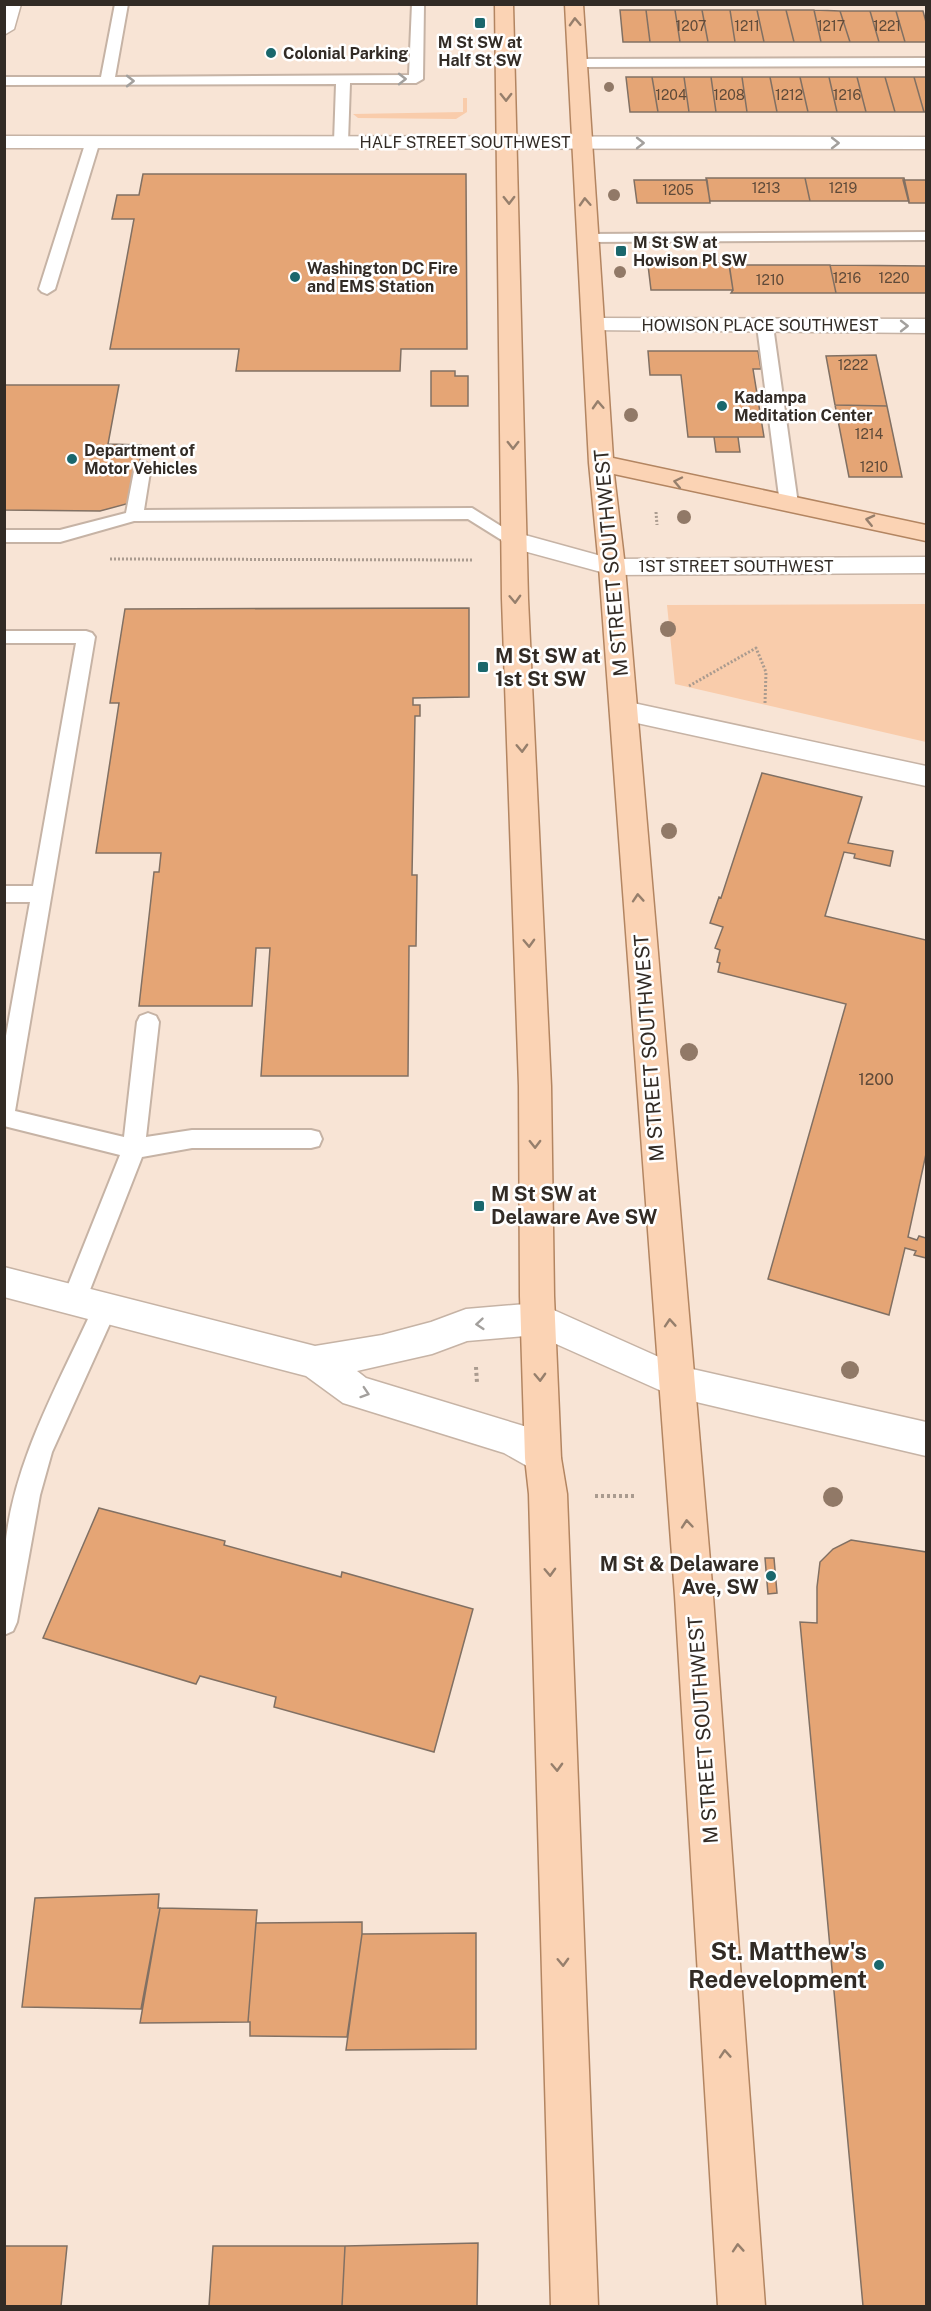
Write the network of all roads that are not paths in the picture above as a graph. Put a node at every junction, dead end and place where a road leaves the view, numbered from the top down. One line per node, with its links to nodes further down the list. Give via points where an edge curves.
1 (12, 4): 6 (street)
2 (122, 4): 11 (lane)
3 (418, 4): 9 (lane, one-way to 3, via 416,79)
4 (504, 4): 15 (main road, one-way to 15)
5 (574, 4): 8 (main road, M STREET SOUTHWEST, one-way to 5)
6 (4, 29)
7 (927, 62): 8 (lane)
8 (577, 63): 16 (main road, M STREET SOUTHWEST)
9 (343, 79): 11 (lane, one-way to 9); 14 (lane)
10 (4, 81): 11 (lane)
11 (107, 81)
12 (93, 141): 13 (street, HALF STREET SOUTHWEST); 14 (street, HALF STREET SOUTHWEST); 20 (lane)
13 (4, 142)
14 (341, 142): 15 (street, HALF STREET SOUTHWEST)
15 (507, 142): 16 (street, HALF STREET SOUTHWEST); 30 (main road, one-way to 30)
16 (581, 143): 17 (street, HALF STREET SOUTHWEST, one-way to 17); 19 (main road, M STREET SOUTHWEST, one-way to 16)
17 (927, 143)
18 (927, 236): 19 (lane)
19 (587, 238): 21 (main road, M STREET SOUTHWEST)
20 (47, 289)
21 (594, 325): 22 (street, HOWISON PLACE SOUTHWEST); 24 (main road, M STREET SOUTHWEST, one-way to 21)
22 (765, 326): 23 (street, HOWISON PLACE SOUTHWEST, one-way to 23); 26 (lane)
23 (927, 326)
24 (601, 463): 26 (main road, one-way to 24); 32 (main road, M STREET SOUTHWEST)
25 (143, 466): 27 (lane)
26 (789, 504): 28 (main road, one-way to 26)
27 (134, 516): 29 (lane, via 60,536); 30 (lane, via 472,513)
28 (927, 533)
29 (4, 536)
30 (514, 540): 32 (street, 1ST STREET SOUTHWEST); 45 (main road, one-way to 45, via 535,1086)
31 (927, 565): 32 (street, 1ST STREET SOUTHWEST)
32 (612, 567): 34 (main road, M STREET SOUTHWEST)
33 (4, 637): 37 (lane, via 86,637)
34 (624, 711): 35 (street); 47 (main road, M STREET SOUTHWEST, one-way to 34)
35 (927, 776)
36 (4, 894): 37 (lane)
37 (42, 894): 39 (lane)
38 (148, 1022): 42 (lane)
39 (4, 1112)
40 (4, 1117): 42 (lane)
41 (310, 1139): 42 (lane, via 192,1139)
42 (134, 1149): 44 (lane)
43 (4, 1282): 44 (street)
44 (90, 1304): 46 (street); 50 (lane, via 27,1495)
45 (538, 1319): 46 (street, one-way to 46, via 466,1325 382,1351); 47 (street); 49 (main road, one-way to 49)
46 (315, 1362): 49 (street, one-way to 49, via 356,1391 514,1439)
47 (675, 1382): 48 (street); 52 (main road, M STREET SOUTHWEST, one-way to 47, via 695,1607)
48 (927, 1439)
49 (543, 1458): 51 (main road, one-way to 51, via 548,1494)
50 (4, 1622)
51 (575, 2307)
52 (742, 2307)

